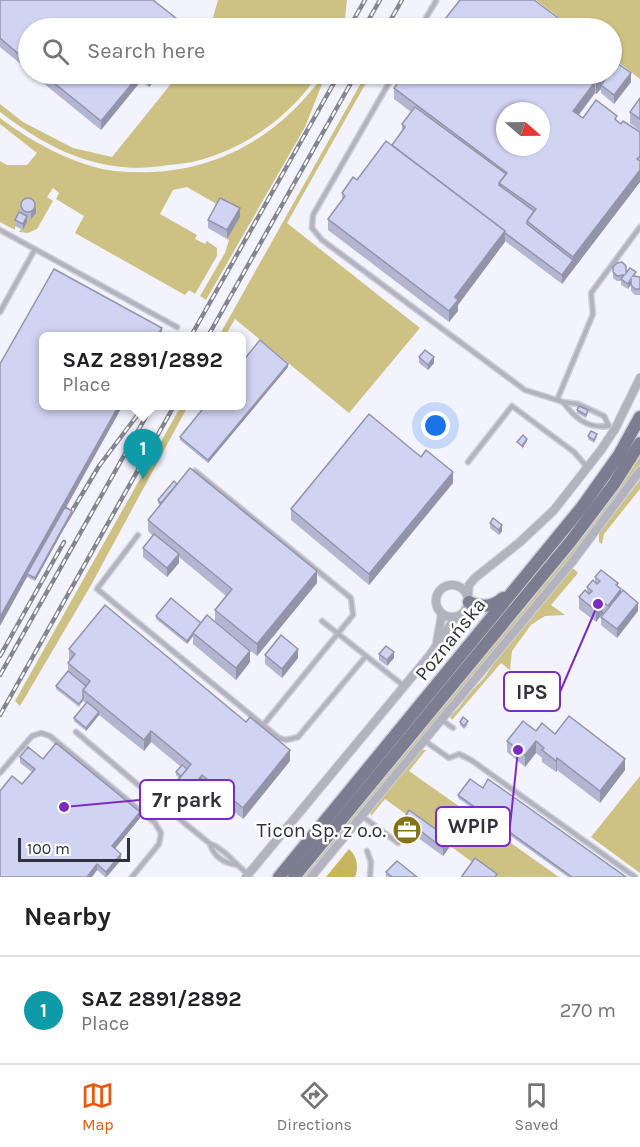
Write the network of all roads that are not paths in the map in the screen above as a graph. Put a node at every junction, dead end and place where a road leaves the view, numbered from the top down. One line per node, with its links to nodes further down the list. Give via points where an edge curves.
1 (436, 1): 2 (lane)
2 (426, 18)
3 (388, 84): 10 (lane, via 313,214 312,228 322,240 525,390)
4 (640, 227): 10 (lane, via 591,293 594,314)
5 (0, 230): 6 (lane)
6 (35, 249): 7 (lane); 8 (lane)
7 (0, 312)
8 (177, 327)
9 (640, 378): 13 (street)
10 (557, 400): 11 (lane)
11 (563, 402): 13 (lane, via 604,416); 13 (lane, via 574,417 598,427)
12 (640, 417): 20 (main road, Poznańska, via 597,487)
13 (612, 427): 16 (street)
14 (640, 443): 43 (main road, Poznańska, via 577,532)
15 (468, 462): 16 (lane, via 513,406 574,452)
16 (587, 468): 21 (street, via 544,521 472,582)
17 (195, 471): 25 (lane, via 351,598 352,615)
18 (640, 471): 29 (street, via 572,562)
19 (138, 535): 30 (lane, via 97,589)
20 (522, 581): 21 (main road, via 493,605 481,606); 42 (main road, Poznańska)
21 (468, 598): 22 (street, via 460,586 442,588 436,598); 23 (street, via 465,612)
22 (442, 614): 23 (street); 26 (street)
23 (455, 618): 26 (street)
24 (322, 621): 25 (lane)
25 (337, 633): 27 (lane); 30 (lane)
26 (436, 645): 28 (street)
27 (366, 656): 28 (lane); 30 (lane, via 298,737 279,738)
28 (404, 686): 40 (street)
29 (442, 720): 31 (lane); 33 (street)
30 (264, 724)
31 (453, 728)
32 (76, 732): 36 (lane)
33 (424, 741): 35 (street); 46 (lane, via 449,758 459,754 471,760)
34 (0, 773): 41 (lane, via 32,736 50,736 155,823 161,833 159,844)
35 (362, 815): 37 (lane); 44 (street)
36 (209, 843): 39 (lane, via 233,858); 39 (lane, via 213,853 226,864)
37 (398, 843)
38 (367, 851): 45 (lane)
39 (237, 866): 40 (lane)
40 (247, 876)
41 (132, 877)
42 (279, 877)
43 (294, 877)
44 (311, 877)
45 (370, 877)
46 (635, 877)

